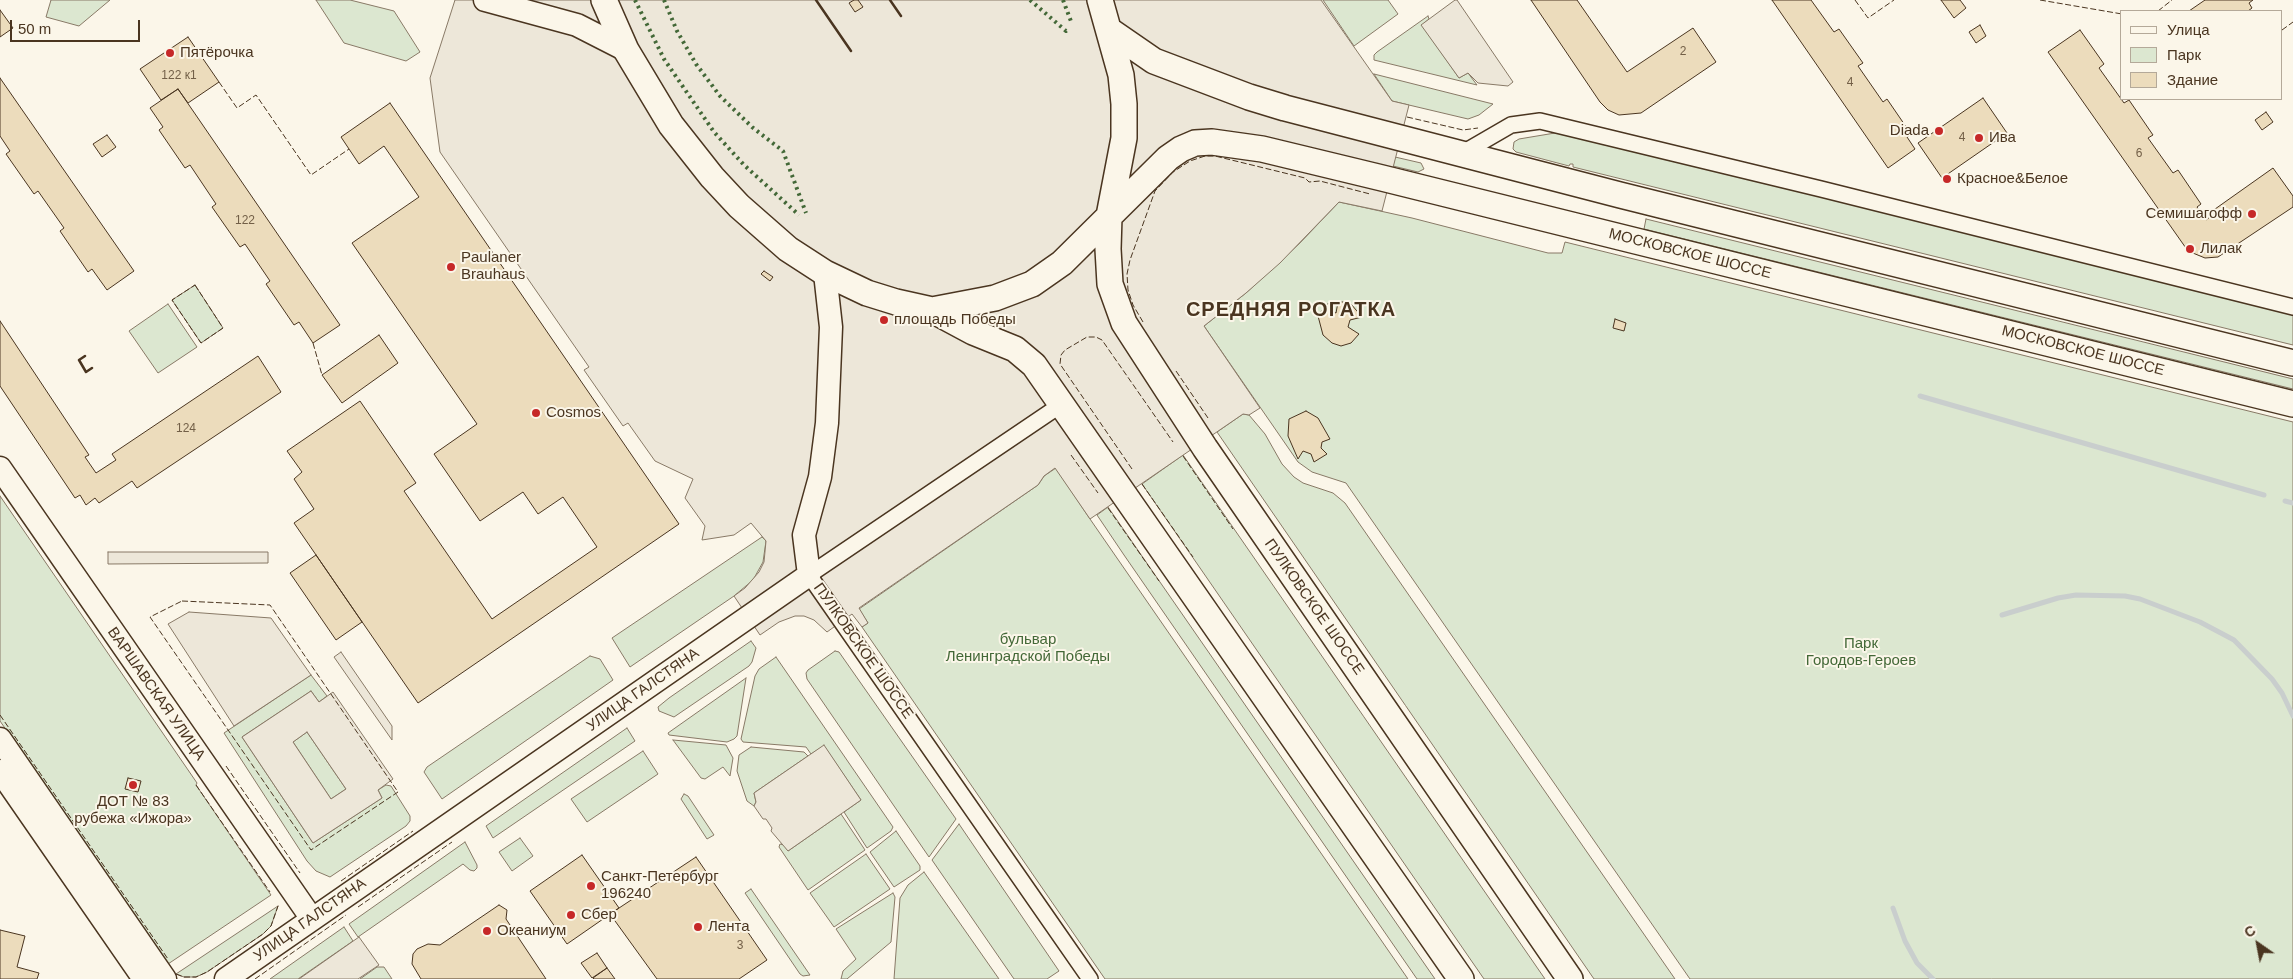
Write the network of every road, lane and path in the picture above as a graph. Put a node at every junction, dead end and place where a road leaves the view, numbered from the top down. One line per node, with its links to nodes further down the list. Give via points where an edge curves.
1 (485, 0): 5 (street, via 576,25)
2 (604, 0): 5 (main road)
3 (1100, 0): 4 (main road)
4 (1109, 30): 6 (main road, via 1154,61 1248,97); 8 (main road, via 1121,76 1124,138)
5 (626, 50): 10 (main road, via 671,125 712,177 764,228)
6 (1461, 154): 7 (main road); 11 (street, via 1511,125 1540,121)
7 (1620, 195): 9 (main road); 13 (main road)
8 (1109, 216): 9 (main road, МОСКОВСКОЕ ШОССЕ, via 1168,158 1195,143 1212,142 1262,149); 12 (main road, via 1062,263 1032,284 995,298); 26 (main road, ПУЛКОВСКОЕ ШОССЕ, via 1110,284 1124,323 1205,448)
9 (1611, 235): 15 (main road, МОСКОВСКОЕ ШОССЕ)
10 (825, 273): 12 (main road, via 867,293); 17 (street, via 831,327 827,423 820,477 804,535)
11 (2293, 307)
12 (932, 310): 14 (main road, via 1025,356)
13 (2293, 363)
14 (1062, 404): 17 (street, ПУЛКОВСКОЕ ШОССЕ); 25 (main road)
15 (2293, 404)
16 (0, 468): 20 (street, ВАРШАВСКАЯ УЛИЦА)
17 (809, 575): 20 (street, УЛИЦА ГАЛСТЯНА); 24 (street, ПУЛКОВСКОЕ ШОССЕ)
18 (0, 739): 22 (street)
19 (0, 771): 21 (street)
20 (312, 919): 23 (street, УЛИЦА ГАЛСТЯНА)
21 (144, 979)
22 (165, 979)
23 (226, 979)
24 (1090, 979)
25 (1461, 979)
26 (1570, 979)

